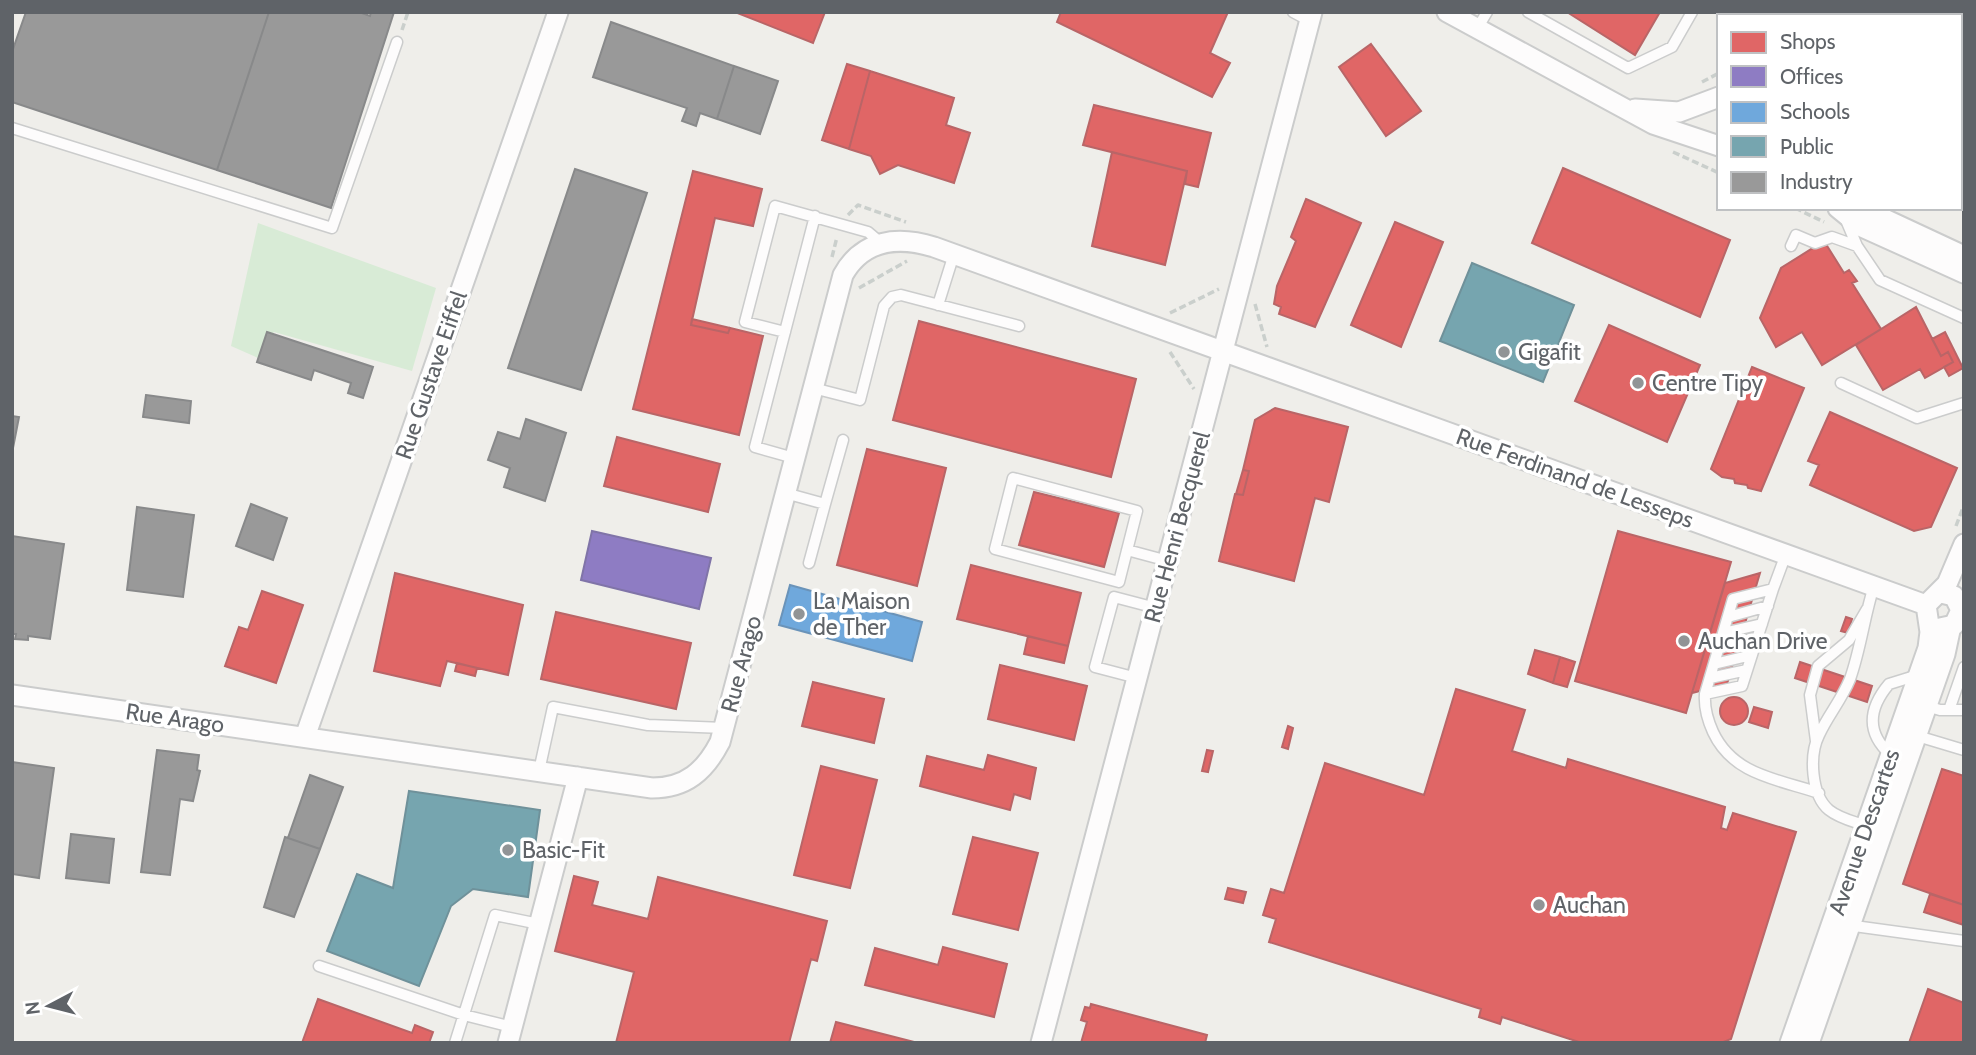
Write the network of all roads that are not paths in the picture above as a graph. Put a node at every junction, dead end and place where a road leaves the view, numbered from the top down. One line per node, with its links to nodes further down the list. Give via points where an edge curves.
1 (558, 12): 63 (street, Rue Gustave Eiffel)
2 (1447, 12): 6 (street)
3 (1528, 12): 4 (lane, via 1628,68 1672,47)
4 (1692, 12)
5 (1305, 15): 24 (street, Rue Henri Becquerel)
6 (1482, 20): 9 (street)
7 (397, 42): 10 (lane, via 332,228)
8 (1717, 98): 9 (street, via 1670,113)
9 (1620, 104): 11 (street, via 1653,124)
10 (12, 128)
11 (1717, 145)
12 (1847, 210): 16 (lane); 18 (street); 19 (street, via 1860,226)
13 (816, 216): 14 (lane, via 868,232); 23 (lane); 23 (lane, via 775,206 745,321)
14 (881, 243): 17 (street, via 907,240); 26 (street, Rue Arago, via 863,251 843,275)
15 (1791, 246): 16 (lane, via 1796,235 1815,243 1832,237)
16 (1857, 246): 21 (lane, via 1880,280)
17 (954, 254): 20 (lane); 24 (street)
18 (1964, 256)
19 (1964, 273)
20 (939, 305): 22 (lane); 26 (lane, via 901,295 888,299 860,400)
21 (1964, 318)
22 (1019, 326)
23 (785, 332): 29 (lane, via 755,447)
24 (1223, 351): 34 (street, Rue Ferdinand de Lesseps); 35 (street, Rue Henri Becquerel)
25 (1841, 383): 27 (lane, via 1917,418)
26 (813, 388): 29 (street, Rue Arago)
27 (1964, 403)
28 (843, 440): 31 (lane)
29 (794, 458): 30 (street, Rue Arago)
30 (785, 493): 31 (lane); 61 (street, Rue Arago)
31 (825, 504): 36 (lane)
32 (1964, 544): 40 (street, Avenue Descartes)
33 (1127, 550): 33 (lane, via 1119,582 995,549 1013,478 1138,511); 35 (lane)
34 (1786, 554): 37 (street, Rue Ferdinand de Lesseps); 38 (lane)
35 (1168, 561): 41 (street, Rue Henri Becquerel)
36 (809, 563)
37 (1874, 586): 40 (street, Rue Ferdinand de Lesseps); 42 (lane)
38 (1773, 589): 39 (lane); 44 (lane, via 1733,599)
39 (1768, 606): 44 (lane); 45 (lane)
40 (1932, 606): 43 (street, via 1954,596); 43 (street, via 1938,627); 53 (street, Avenue Descartes, via 1930,641)
41 (1156, 608): 54 (street, Rue Henri Becquerel); 54 (lane, via 1114,597 1095,667)
42 (1867, 609): 64 (lane, via 1861,648 1842,699); 64 (lane, via 1849,640 1818,666 1810,695)
43 (1960, 609): 58 (street, Avenue Descartes)
44 (1728, 617): 46 (lane)
45 (1762, 624): 46 (lane); 47 (lane)
46 (1723, 634): 48 (lane)
47 (1757, 638): 48 (lane); 49 (lane)
48 (1719, 648): 50 (lane)
49 (1752, 655): 50 (lane); 52 (lane)
50 (1714, 664): 55 (lane)
51 (1964, 667): 59 (lane)
52 (1747, 670): 55 (lane); 56 (lane, via 1742,686)
53 (1919, 674): 58 (street, Avenue Descartes); 66 (lane, via 1889,684 1877,706 1874,736)
54 (1137, 678): 78 (street, Rue Henri Becquerel)
55 (1710, 678): 56 (lane)
56 (1705, 694): 69 (lane, via 1709,723 1728,757 1750,771)
57 (12, 695): 63 (street, Rue Arago)
58 (1918, 704): 59 (lane); 62 (street, Avenue Descartes)
59 (1949, 710): 60 (lane)
60 (1964, 710)
61 (724, 728): 67 (lane, via 649,725 553,707); 68 (street, Rue Arago, via 713,755 684,783 652,788)
62 (1908, 733): 65 (lane); 66 (street, Avenue Descartes); 70 (street, Avenue Descartes)
63 (305, 737): 67 (street, Rue Arago)
64 (1816, 741): 69 (lane, via 1814,771)
65 (1964, 750)
66 (1891, 755): 70 (street, Avenue Descartes)
67 (539, 771): 68 (street, Rue Arago)
68 (578, 777): 72 (street)
69 (1819, 793): 70 (lane, via 1834,813)
70 (1874, 829): 71 (street, Avenue Descartes)
71 (1841, 923): 73 (lane); 79 (street, Avenue Descartes); 80 (street, Avenue Descartes)
72 (539, 924): 75 (lane, via 495,915); 76 (street)
73 (1964, 941)
74 (319, 966): 75 (lane)
75 (464, 1015): 76 (lane); 77 (lane)
76 (510, 1035)
77 (455, 1043)
78 (1041, 1043)
79 (1790, 1043)
80 (1809, 1043)

